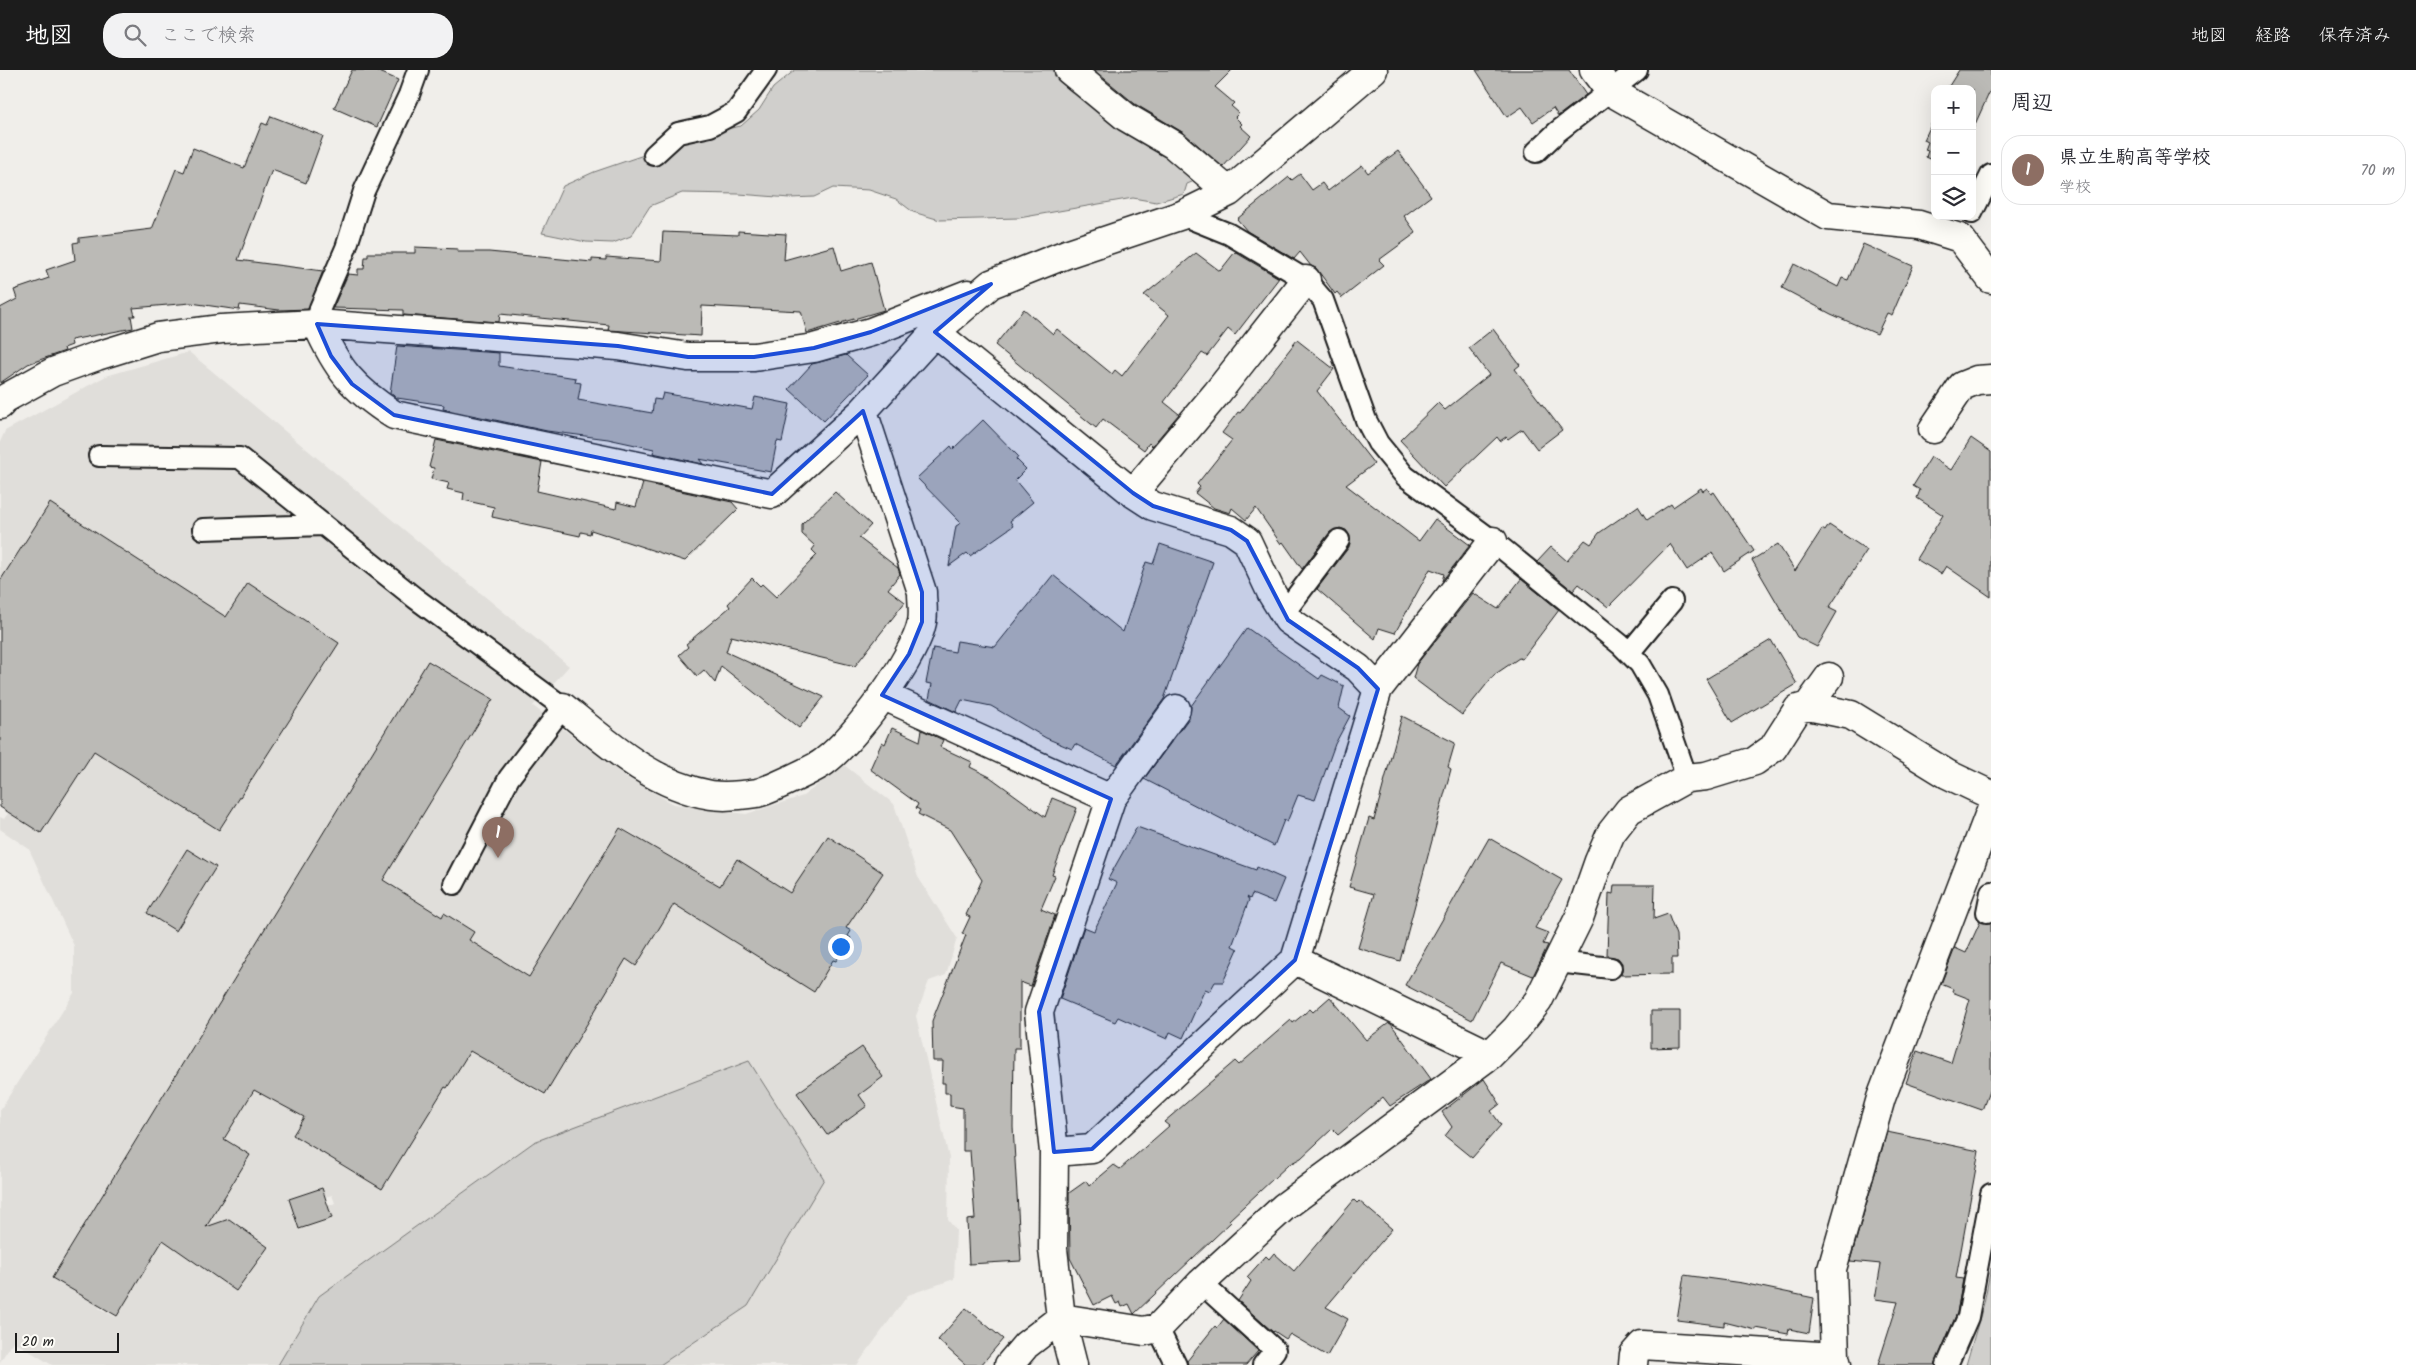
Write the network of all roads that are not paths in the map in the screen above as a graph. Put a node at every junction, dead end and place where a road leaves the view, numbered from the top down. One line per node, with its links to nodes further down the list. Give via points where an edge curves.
1 (418, 70): 16 (lane, via 364,191 346,248 320,308)
2 (766, 70): 8 (lane, via 736,112 710,126 678,133)
3 (1069, 70): 10 (street, via 1126,117 1174,144)
4 (1373, 70): 10 (street)
5 (1637, 70): 6 (lane)
6 (1602, 80): 7 (lane); 12 (street, via 1828,216 1919,225)
7 (1536, 152)
8 (654, 155)
9 (1991, 175): 12 (lane)
10 (1229, 192): 11 (street)
11 (1182, 215): 14 (lane, via 1229,234); 15 (street, via 1069,253)
12 (1968, 222): 13 (street)
13 (1991, 279)
14 (1306, 280): 23 (street); 27 (lane, via 1323,300 1366,420 1378,443 1405,476)
15 (991, 284): 16 (street, via 871,332 814,348 754,357 688,357 618,346); 17 (street)
16 (317, 324): 19 (street, via 221,329 158,337 53,372 6,398); 20 (street, via 331,356 352,384 394,415 772,494)
17 (935, 332): 20 (street); 23 (street)
18 (1991, 379): 21 (street, via 1962,386)
19 (0, 405)
20 (862, 411): 33 (street, via 922,592 922,622 909,654)
21 (1933, 429)
22 (99, 456): 24 (lane, via 240,458)
23 (1133, 493): 29 (street, via 1153,506 1232,530 1247,542)
24 (324, 525): 25 (lane); 35 (lane, via 415,598)
25 (203, 530)
26 (1339, 540): 29 (lane)
27 (1493, 541): 30 (lane); 32 (street)
28 (1672, 601): 30 (lane)
29 (1284, 613): 32 (street, via 1288,620 1358,668)
30 (1629, 652): 37 (lane, via 1658,695)
31 (1829, 677): 34 (street)
32 (1378, 689): 44 (street)
33 (882, 695): 35 (street, via 858,728 825,762 758,793 712,795 674,784 633,764); 39 (street)
34 (1808, 706): 37 (street, via 1798,709 1772,748 1755,761 1706,776); 38 (street, via 1851,715 1947,774)
35 (562, 707): 41 (lane, via 509,778)
36 (1176, 709): 39 (street)
37 (1687, 778): 45 (street, via 1629,810 1611,833 1579,918)
38 (1991, 795)
39 (1111, 799): 48 (street, via 1038,1012)
40 (1991, 810): 53 (street, via 1878,1108 1832,1269)
41 (454, 884)
42 (1991, 892): 43 (lane)
43 (1987, 912)
44 (1295, 960): 47 (street); 48 (street, via 1092,1148)
45 (1557, 962): 46 (lane); 47 (street, via 1538,1001)
46 (1611, 968)
47 (1490, 1055): 50 (street, via 1284,1207)
48 (1054, 1152): 51 (street, via 1053,1249)
49 (1991, 1194): 59 (lane, via 1968,1317)
50 (1201, 1283): 52 (street); 57 (lane, via 1275,1350)
51 (1061, 1318): 52 (street, via 1144,1331); 54 (street, via 1026,1345); 55 (street)
52 (1158, 1328): 56 (lane)
53 (1836, 1361): 58 (street, via 1642,1345 1634,1354)
54 (1009, 1365)
55 (1073, 1365)
56 (1176, 1365)
57 (1263, 1365)
58 (1633, 1365)
59 (1947, 1365)

